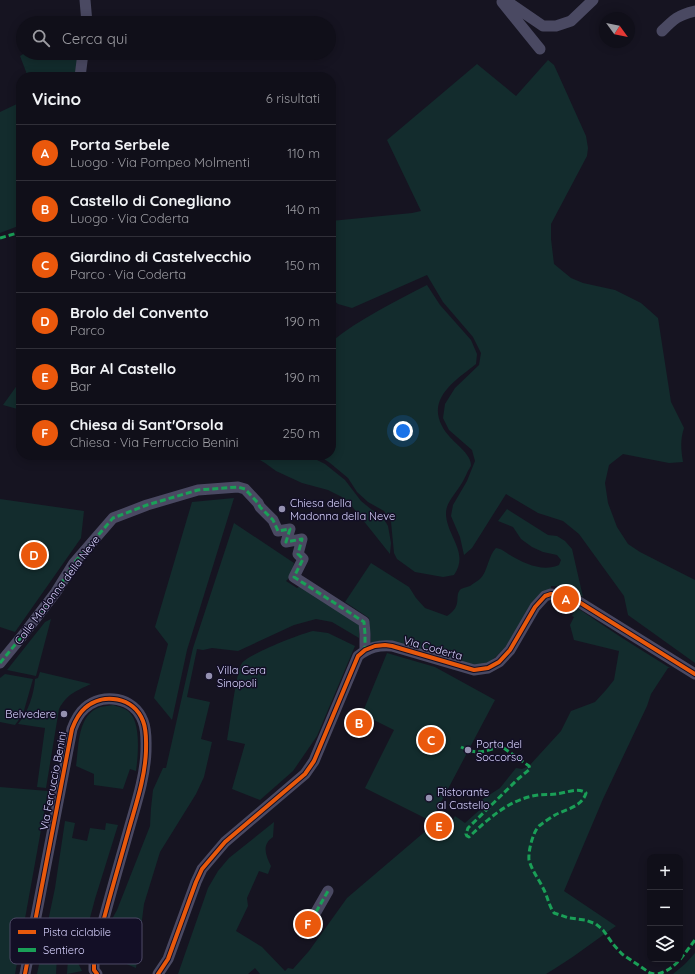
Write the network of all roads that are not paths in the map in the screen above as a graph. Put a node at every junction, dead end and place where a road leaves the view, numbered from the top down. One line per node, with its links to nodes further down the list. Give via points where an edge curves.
1 (85, 0): 6 (street)
2 (500, 0): 8 (street)
3 (505, 0): 4 (street, via 543,26 556,26 571,21)
4 (593, 0)
5 (695, 11): 7 (street, via 682,14)
6 (86, 16)
7 (662, 31)
8 (540, 49)
9 (82, 60): 10 (street)
10 (81, 72)
11 (551, 594): 13 (street, Via Coderta, via 545,596 536,608 510,650 499,662 488,668 474,670 392,646 375,646)
12 (579, 602): 15 (street)
13 (365, 650): 14 (street, Calle Madonna della Neve, via 364,622 294,577 303,559 298,554 302,539 286,542 290,529 278,531 258,502 245,489 238,488 198,490 113,518 74,563 56,592); 24 (street, via 358,656 314,761 305,774 225,842 202,868 168,959)
14 (0, 663)
15 (695, 674)
16 (328, 891): 17 (street)
17 (316, 912)
18 (36, 918): 19 (street, Via Ferruccio Benini, via 72,729 85,708 108,698 122,700 139,713 145,729 146,754 140,789)
19 (105, 918)
20 (27, 964): 22 (street, Via Ferruccio Benini)
21 (94, 964): 23 (street, Via Ferruccio Benini)
22 (25, 974)
23 (97, 974)
24 (158, 974)

